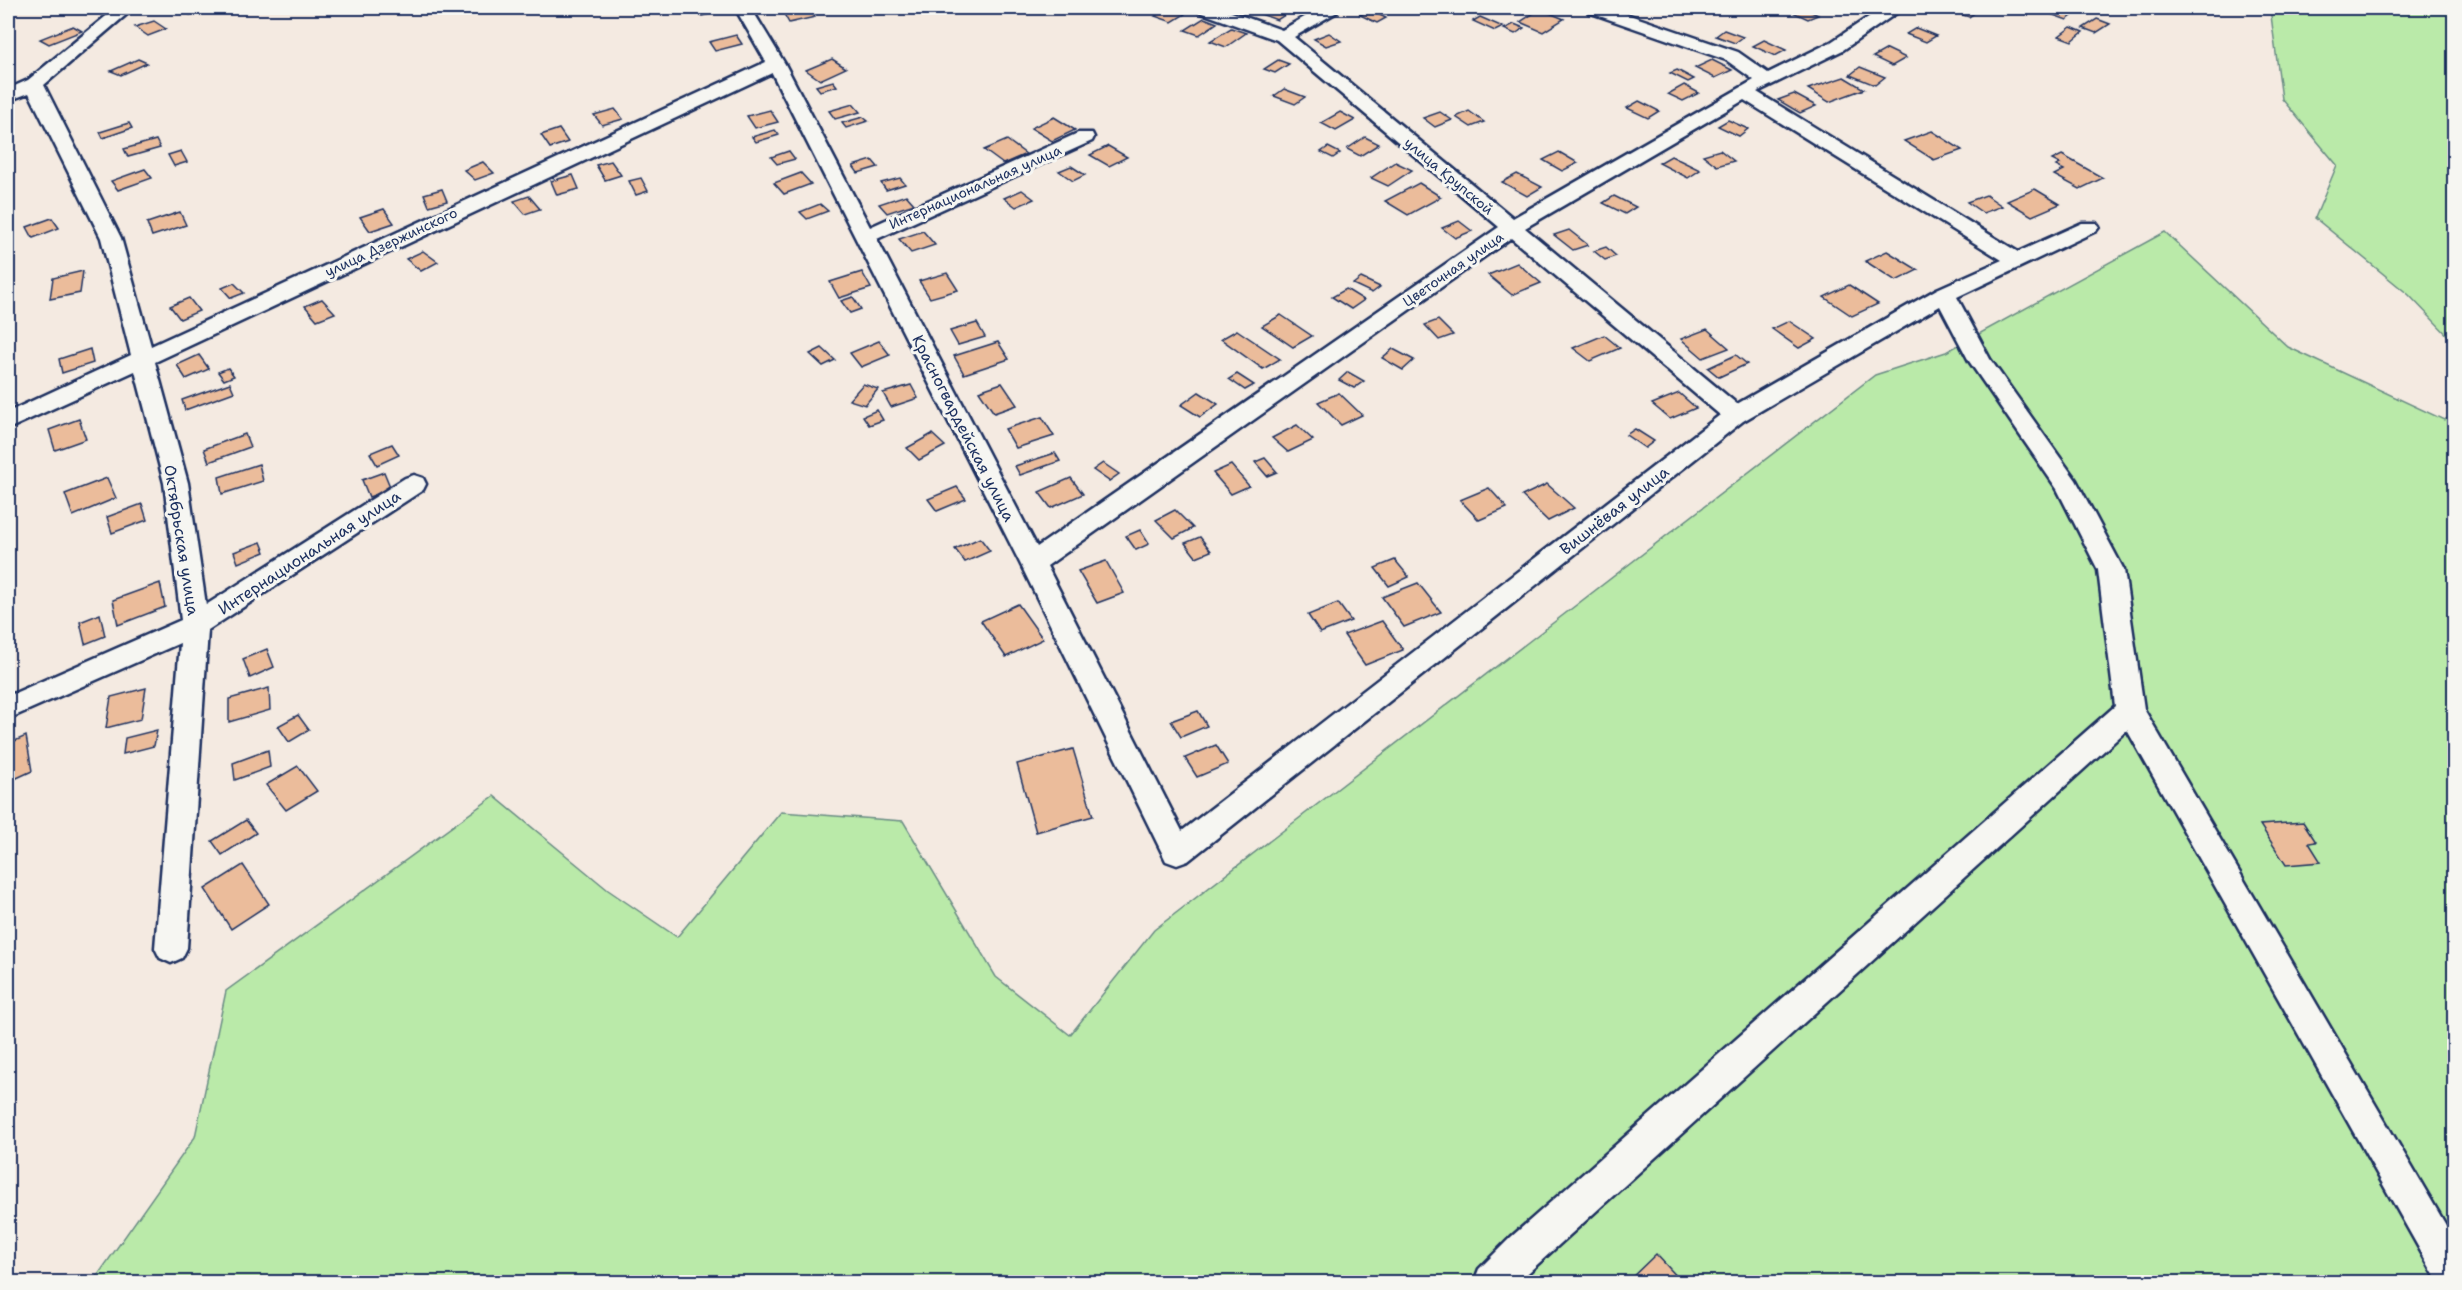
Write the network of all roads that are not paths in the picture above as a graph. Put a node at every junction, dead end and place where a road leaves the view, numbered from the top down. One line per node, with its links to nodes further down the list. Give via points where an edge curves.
1 (126, 8): 10 (street)
2 (743, 8): 8 (street, Красногвардейская улица)
3 (1205, 8): 7 (street, улица Крупской)
4 (1331, 8): 7 (street)
5 (1598, 8): 9 (street, via 1732,56)
6 (1892, 8): 9 (street, Цветочная улица, via 1837,46)
7 (1283, 36): 15 (street, улица Крупской)
8 (776, 64): 16 (street, Красногвардейская улица); 19 (street, улица Дзержинского)
9 (1766, 80): 11 (street, Цветочная улица)
10 (34, 84): 12 (street); 19 (street, Октябрьская улица, via 111,238)
11 (1744, 92): 15 (street, Цветочная улица); 17 (street)
12 (8, 96)
13 (1085, 137): 16 (street, Интернациональная улица)
14 (2088, 227): 17 (street, Вишнёвая улица)
15 (1511, 228): 20 (street, улица Крупской); 23 (street, Цветочная улица)
16 (865, 237): 23 (street, Красногвардейская улица)
17 (2017, 260): 18 (street, Вишнёвая улица)
18 (1945, 294): 20 (street, Вишнёвая улица); 26 (street, via 1980,361 2067,486 2111,570)
19 (141, 357): 21 (street, улица Дзержинского); 24 (street, Октябрьская улица, via 176,483)
20 (1735, 415): 27 (street, Вишнёвая улица)
21 (8, 421)
22 (414, 484): 24 (street, Интернациональная улица)
23 (1034, 562): 27 (street, Красногвардейская улица)
24 (195, 625): 25 (street, Интернациональная улица); 28 (street, Октябрьская улица)
25 (8, 708)
26 (2130, 710): 29 (street); 30 (street)
27 (1178, 852)
28 (171, 948)
29 (2454, 1274)
30 (1492, 1282)

